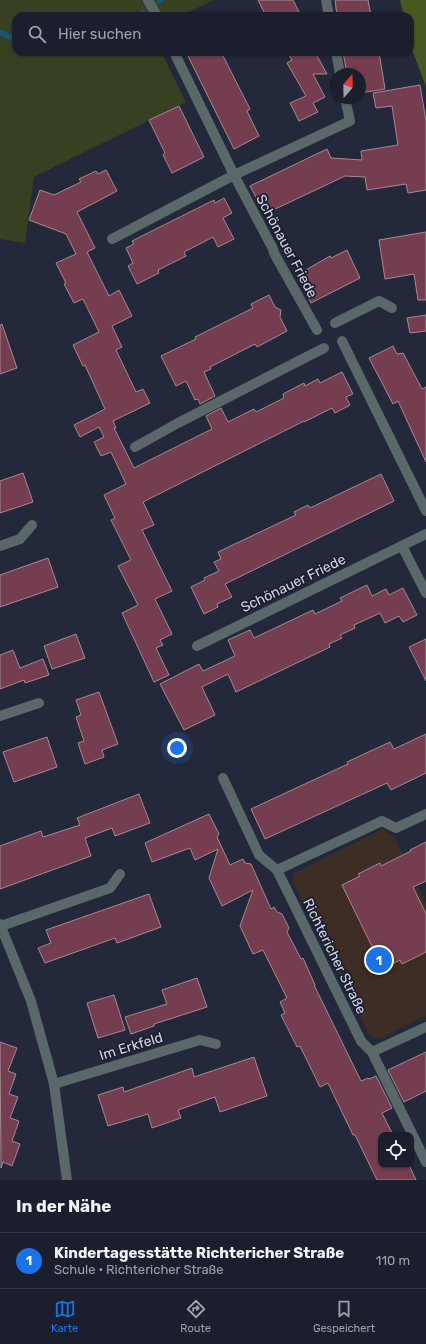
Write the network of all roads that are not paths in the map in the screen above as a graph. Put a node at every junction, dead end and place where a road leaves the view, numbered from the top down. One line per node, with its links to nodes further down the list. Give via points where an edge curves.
1 (148, 0): 3 (street)
2 (326, 0): 4 (street)
3 (154, 12)
4 (328, 12)
5 (176, 56): 9 (street, Schönauer Friede)
6 (337, 56): 7 (street)
7 (339, 68)
8 (346, 104): 9 (street, via 350,121)
9 (234, 175): 10 (street); 13 (street, Schönauer Friede)
10 (112, 239)
11 (392, 308): 12 (street, via 378,301)
12 (335, 323)
13 (317, 330)
14 (342, 341): 17 (street)
15 (324, 348): 16 (street)
16 (135, 447)
17 (426, 511)
18 (32, 525): 20 (street, via 20,539)
19 (426, 534): 21 (street, Schönauer Friede)
20 (0, 546)
21 (402, 546): 22 (street); 23 (street, Schönauer Friede)
22 (426, 593)
23 (197, 646)
24 (40, 703): 25 (street)
25 (0, 716)
26 (223, 778): 28 (street, Richtericher Straße, via 258,855)
27 (426, 814): 28 (street, via 396,828 382,821)
28 (277, 870): 33 (street, Richtericher Straße, via 361,1041)
29 (120, 874): 30 (street, via 110,888)
30 (0, 925): 34 (street, via 31,1001)
31 (426, 1026): 33 (street)
32 (216, 1044): 34 (street, Im Erkfeld, via 200,1040)
33 (372, 1052): 35 (street, Richtericher Straße)
34 (54, 1084): 36 (street)
35 (426, 1162)
36 (67, 1180)

